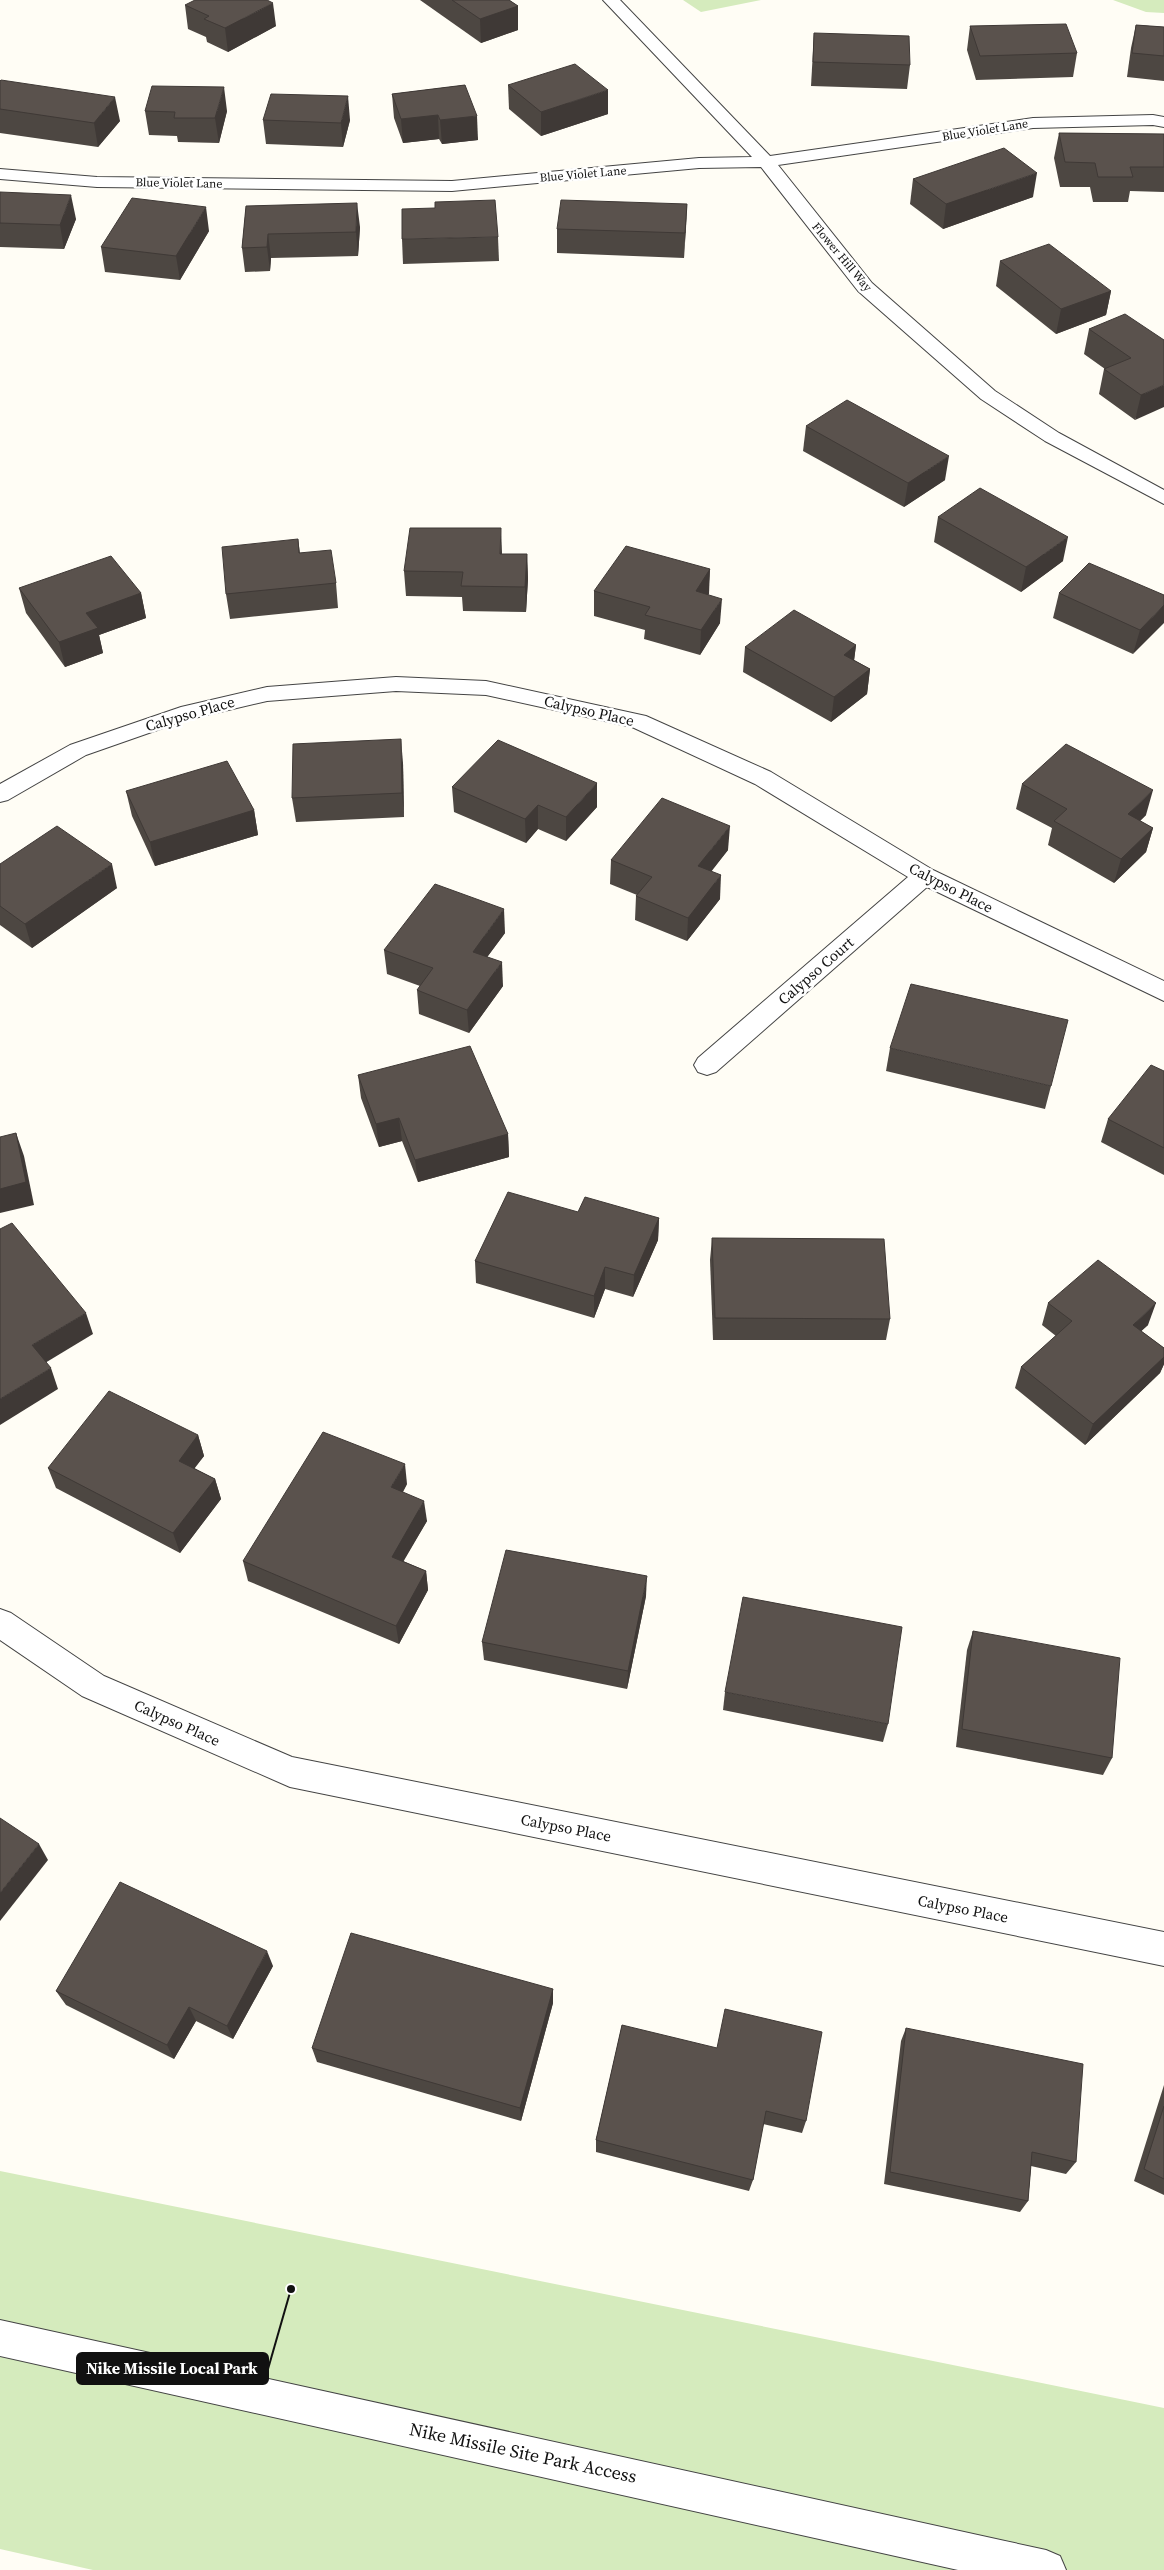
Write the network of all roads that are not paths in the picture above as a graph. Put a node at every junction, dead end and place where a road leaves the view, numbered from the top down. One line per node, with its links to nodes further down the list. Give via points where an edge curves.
1 (611, 0): 3 (street, Flower Hill Way)
2 (1164, 122): 3 (street, Blue Violet Lane, via 1033,123)
3 (766, 162): 4 (street, Blue Violet Lane, via 699,163 452,186 97,182); 5 (street, Flower Hill Way, via 865,287 988,395 1052,437)
4 (0, 174)
5 (1164, 498)
6 (0, 794): 7 (street, Calypso Place, via 78,750 181,714 267,694 396,684 486,688 638,721 763,778)
7 (924, 876): 8 (street, Calypso Place); 9 (street, Calypso Court)
8 (1164, 992)
9 (707, 1065)
10 (0, 1623): 11 (street, Calypso Place, via 93,1686 290,1772)
11 (1164, 1949)
12 (0, 2338): 13 (street, Nike Missile Site Park Access)
13 (1046, 2570)

